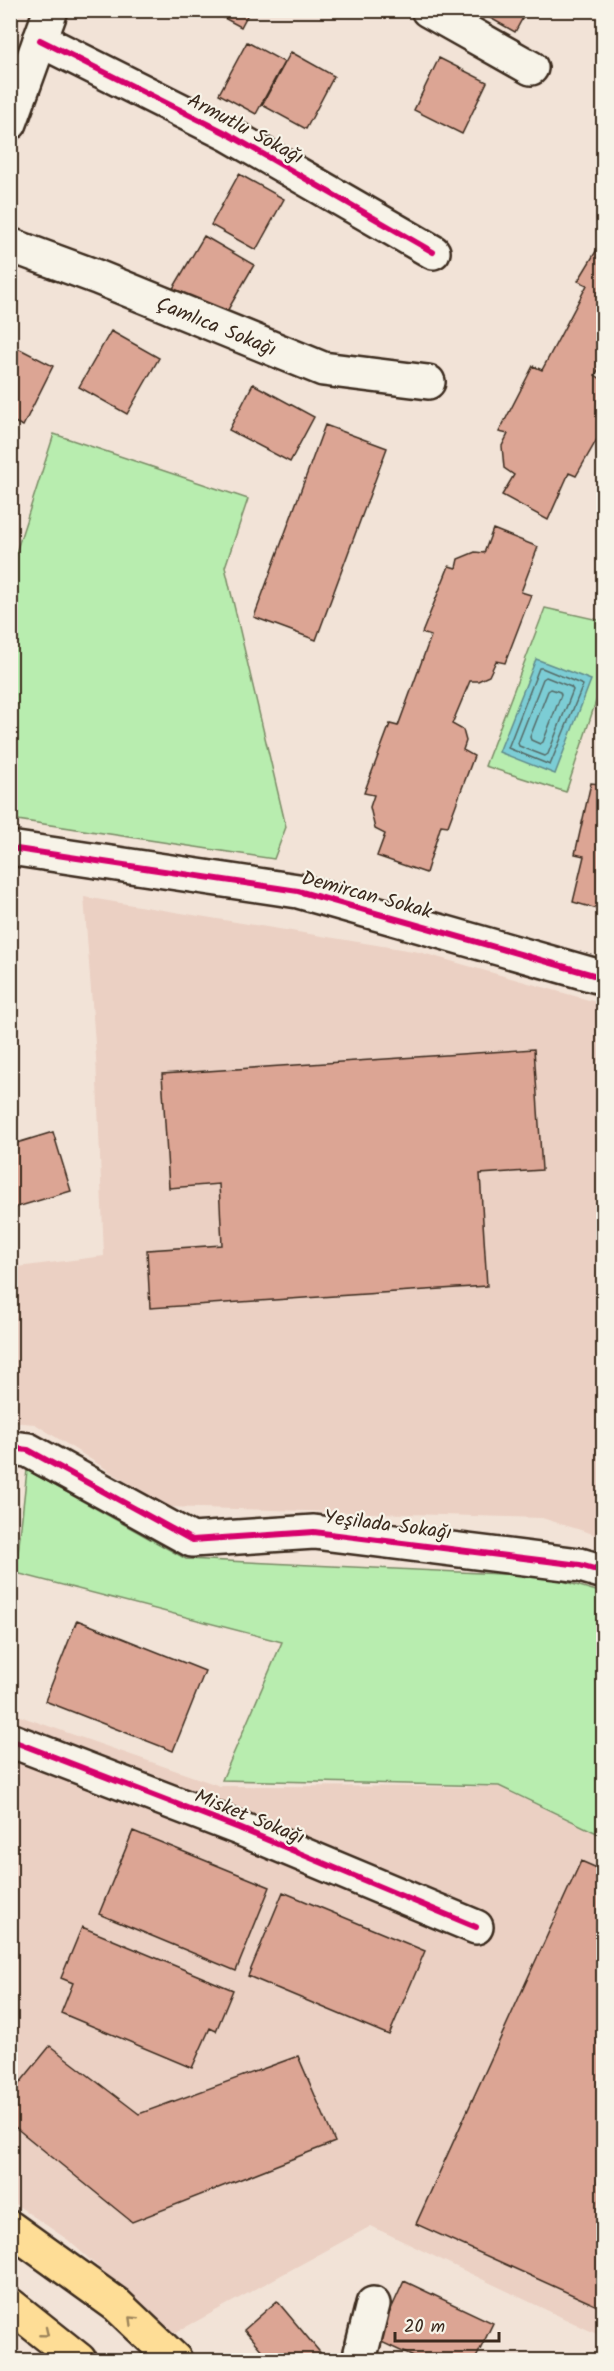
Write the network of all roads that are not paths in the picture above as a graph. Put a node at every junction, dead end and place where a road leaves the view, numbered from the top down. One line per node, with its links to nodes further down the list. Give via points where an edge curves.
1 (428, 10): 3 (street)
2 (45, 26): 4 (street); 6 (street, Armutlu Sokağı)
3 (531, 68)
4 (10, 123)
5 (10, 245): 7 (street, Çamlıca Sokağı, via 323,369)
6 (433, 252)
7 (428, 382)
8 (10, 848): 9 (street, Demircan Sokak, via 298,891)
9 (603, 978)
10 (10, 1448): 11 (street, Yeşilada Sokağı, via 28,1450 192,1540 314,1532 580,1565)
11 (603, 1572)
12 (10, 1740): 13 (street, Misket Sokağı, via 239,1828)
13 (476, 1927)
14 (10, 2228): 18 (main road, one-way to 14, via 117,2306)
15 (373, 2304): 19 (street)
16 (10, 2305): 17 (main road, one-way to 17)
17 (79, 2361)
18 (175, 2361)
19 (359, 2361)

